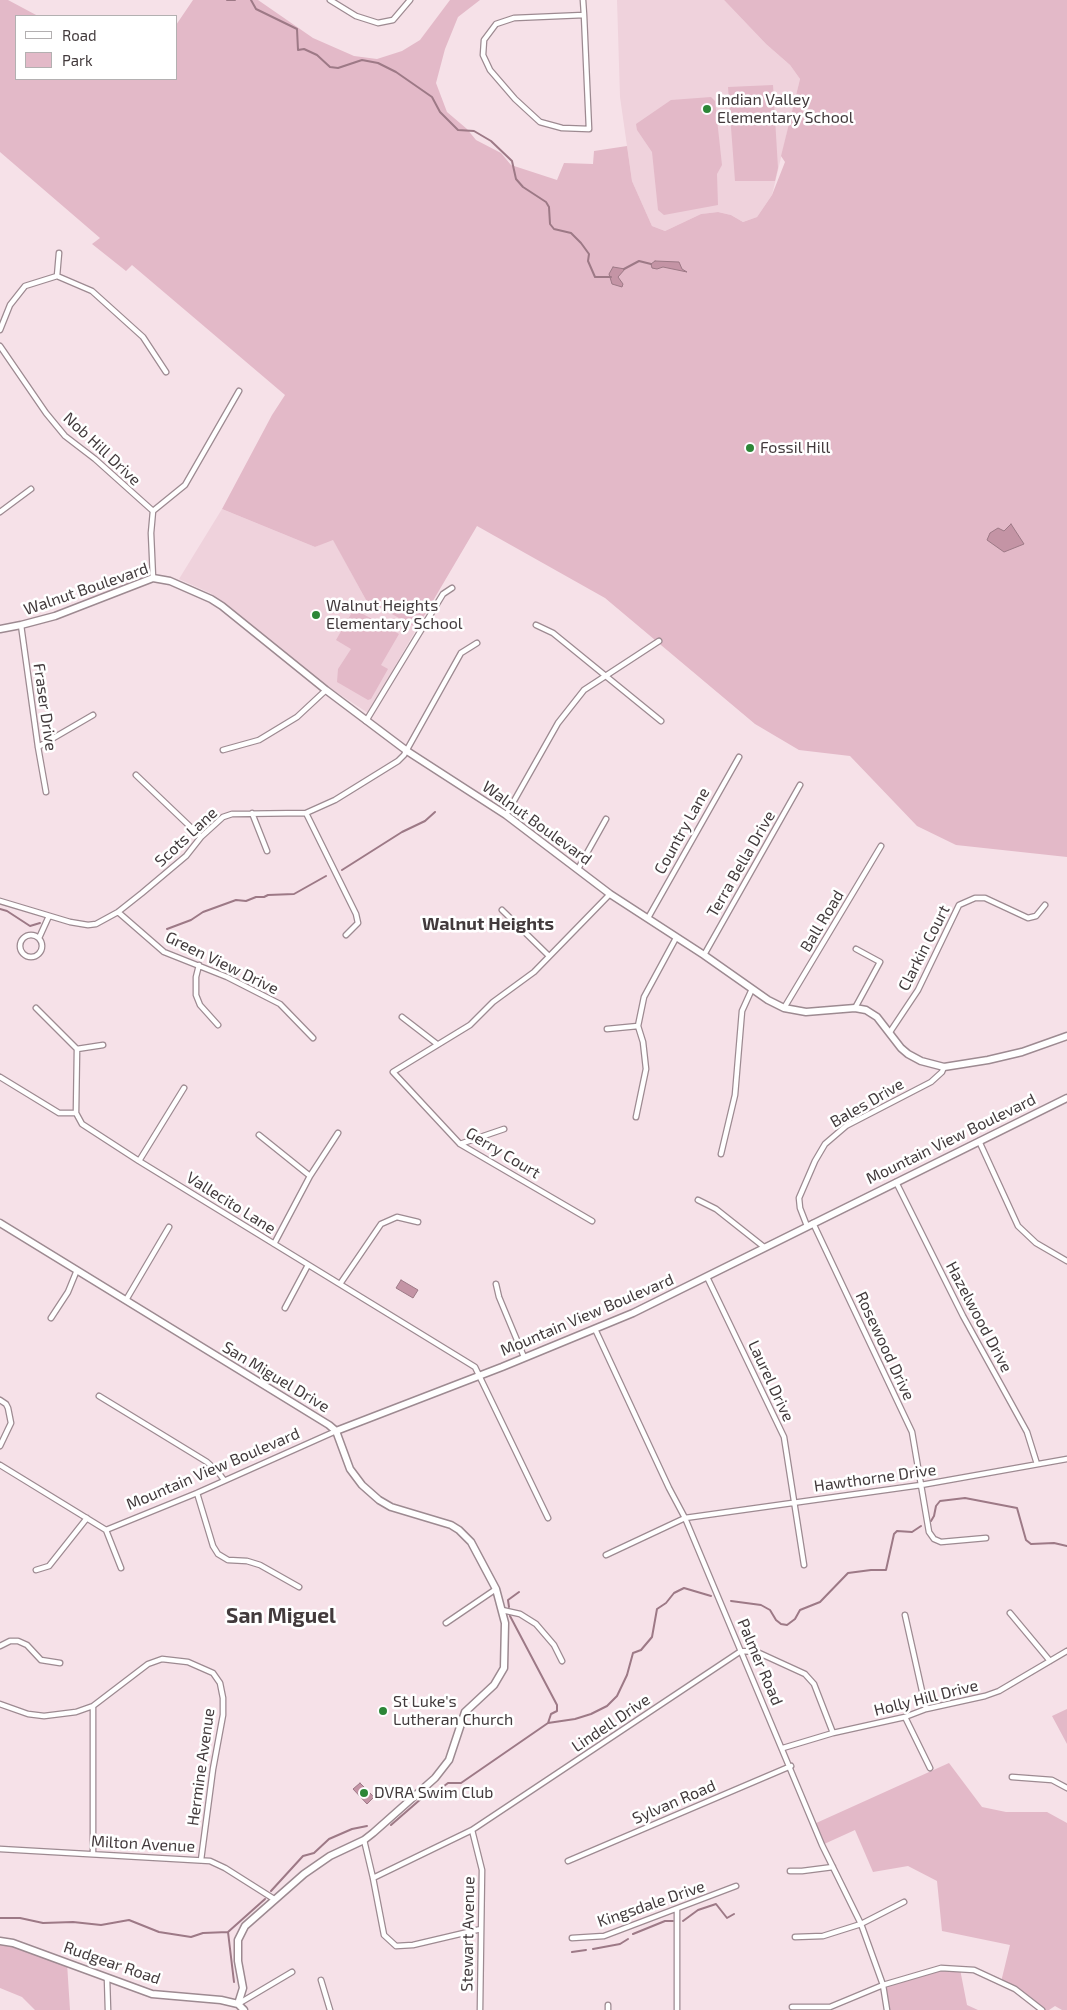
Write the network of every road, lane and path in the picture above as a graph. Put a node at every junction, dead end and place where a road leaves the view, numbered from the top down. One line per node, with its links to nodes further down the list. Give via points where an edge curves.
1 (330, 0): 2 (street, via 356,16 378,23 393,20)
2 (410, 0)
3 (583, 0): 4 (street)
4 (584, 15): 4 (street, via 514,18 496,24 484,40 483,55 490,70 540,122 562,128 589,129)
5 (59, 253): 6 (street)
6 (57, 276): 7 (street, via 25,286 10,305); 9 (street, via 92,291 142,337)
7 (0, 330)
8 (0, 346): 12 (street, Nob Hill Drive, via 46,413 66,436)
9 (166, 372)
10 (239, 391): 12 (street, via 185,485)
11 (31, 489): 13 (street)
12 (153, 511): 14 (street)
13 (0, 512)
14 (153, 578): 16 (street, Walnut Boulevard, via 55,616); 22 (street, Walnut Boulevard, via 170,581 222,606)
15 (452, 588): 24 (street, via 443,594)
16 (21, 625): 18 (street, Walnut Boulevard); 26 (street, Fraser Drive)
17 (536, 625): 21 (street, via 553,633)
18 (0, 629)
19 (659, 641): 21 (street)
20 (477, 643): 28 (street, Scots Lane, via 461,653)
21 (605, 676): 25 (street); 35 (street, via 584,690 558,723)
22 (326, 690): 24 (street, Walnut Boulevard); 27 (street, via 297,717 259,740)
23 (93, 715): 26 (street)
24 (366, 721): 28 (street, Walnut Boulevard)
25 (661, 721)
26 (38, 747): 32 (street, Fraser Drive)
27 (223, 750)
28 (406, 751): 34 (street, Scots Lane, via 398,761 335,800); 35 (street, Walnut Boulevard)
29 (739, 757): 47 (street, Country Lane)
30 (136, 775): 37 (street)
31 (800, 785): 52 (street, Terra Bella Drive)
32 (46, 792)
33 (252, 813): 34 (street, Scots Lane); 37 (street, Scots Lane, via 223,817); 39 (street)
34 (306, 813): 48 (street, via 356,914 358,923)
35 (506, 814): 40 (street, Walnut Boulevard)
36 (606, 819): 40 (street)
37 (201, 837): 45 (street, Scots Lane, via 186,856)
38 (881, 846): 57 (street, Ball Road)
39 (267, 851)
40 (578, 869): 41 (street, Walnut Boulevard)
41 (610, 894): 47 (street, Walnut Boulevard); 53 (street)
42 (0, 901): 46 (street, Scots Lane)
43 (1045, 904): 63 (street, Clarkin Court, via 1036,916 1028,918 985,898 959,904 918,990)
44 (502, 910): 53 (street)
45 (118, 912): 46 (street, Scots Lane, via 88,925); 54 (street, Green View Drive, via 164,952)
46 (49, 916): 49 (street)
47 (648, 918): 50 (street, Walnut Boulevard)
48 (346, 935)
49 (39, 938): 49 (street, via 25,937 21,946 23,953 30,956 39,953 42,947)
50 (676, 938): 52 (street, Walnut Boulevard); 61 (street, via 644,997)
51 (856, 949): 58 (street, via 880,962)
52 (704, 955): 55 (street, Walnut Boulevard)
53 (549, 956): 66 (street, via 470,1025)
54 (199, 965): 60 (street, via 196,995 200,1005); 65 (street, Green View Drive, via 280,1004)
55 (752, 989): 57 (street, Walnut Boulevard); 80 (street, via 742,1011 735,1096)
56 (36, 1008): 68 (street)
57 (784, 1008): 58 (street, Walnut Boulevard, via 806,1012)
58 (855, 1008): 63 (street, Walnut Boulevard, via 872,1012)
59 (402, 1017): 66 (street)
60 (218, 1025)
61 (638, 1026): 62 (street); 74 (street, via 646,1069)
62 (607, 1029)
63 (890, 1032): 69 (street, Walnut Boulevard, via 908,1054)
64 (1067, 1036): 69 (street, Walnut Boulevard, via 1022,1052)
65 (314, 1038)
66 (437, 1044): 79 (street, Gerry Court, via 393,1072)
67 (103, 1045): 68 (street)
68 (77, 1049): 73 (street)
69 (944, 1067): 88 (street, Bales Drive, via 931,1082 846,1126 825,1144 799,1198 800,1208)
70 (0, 1077): 73 (street, via 60,1112)
71 (184, 1088): 81 (street)
72 (1067, 1098): 78 (street, Mountain View Boulevard)
73 (76, 1113): 81 (street, Vallecito Lane, via 82,1124)
74 (636, 1117)
75 (504, 1129): 79 (street)
76 (338, 1133): 82 (street)
77 (259, 1136): 82 (street)
78 (978, 1141): 83 (street, Mountain View Boulevard); 92 (street, via 1018,1226 1036,1243)
79 (460, 1144): 85 (street, Gerry Court)
80 (721, 1154)
81 (139, 1161): 90 (street, Vallecito Lane)
82 (310, 1176): 90 (street)
83 (896, 1182): 88 (street, Mountain View Boulevard); 109 (street, Hazelwood Drive, via 963,1316 1027,1432)
84 (698, 1200): 91 (street, via 716,1209)
85 (592, 1220)
86 (418, 1222): 96 (street, via 397,1217 380,1224)
87 (0, 1223): 94 (street, San Miguel Drive)
88 (810, 1224): 91 (street, Mountain View Boulevard); 112 (street, Rosewood Drive, via 912,1432)
89 (169, 1227): 98 (street)
90 (274, 1244): 93 (street, Vallecito Lane)
91 (764, 1247): 95 (street, Mountain View Boulevard)
92 (1067, 1261)
93 (308, 1265): 96 (street, Vallecito Lane); 99 (street)
94 (77, 1270): 98 (street, San Miguel Drive); 100 (street, via 68,1292)
95 (707, 1277): 101 (street, Mountain View Boulevard); 114 (street, Laurel Drive, via 784,1437)
96 (340, 1284): 103 (street, Vallecito Lane, via 475,1367)
97 (496, 1284): 102 (street)
98 (126, 1300): 106 (street, San Miguel Drive)
99 (285, 1308)
100 (51, 1318)
101 (594, 1329): 102 (street, Mountain View Boulevard); 117 (street, Palmer Road)
102 (524, 1357): 103 (street, Mountain View Boulevard)
103 (479, 1375): 106 (street, Mountain View Boulevard); 116 (street)
104 (99, 1396): 111 (street, via 207,1462)
105 (0, 1400): 107 (street, via 8,1408 11,1423)
106 (336, 1431): 111 (street, Mountain View Boulevard); 125 (street, San Miguel Drive, via 350,1468 362,1485 391,1507 459,1530 471,1542)
107 (0, 1446)
108 (1067, 1460): 109 (street, Hawthorne Drive)
109 (1037, 1464): 112 (street, Hawthorne Drive)
110 (0, 1465): 115 (street)
111 (224, 1480): 113 (street, Mountain View Boulevard)
112 (920, 1485): 114 (street, Hawthorne Drive); 119 (street, Rosewood Drive, via 926,1521 934,1539 941,1542)
113 (197, 1492): 118 (street, Mountain View Boulevard); 124 (street, via 218,1554 228,1560 260,1565)
114 (795, 1502): 117 (street, Hawthorne Drive); 121 (street, Laurel Drive)
115 (87, 1518): 118 (street); 123 (street, via 58,1558 49,1566)
116 (548, 1518)
117 (685, 1518): 120 (street, Hawthorne Drive); 131 (street, Palmer Road)
118 (106, 1530): 122 (street)
119 (986, 1538)
120 (606, 1555)
121 (804, 1565)
122 (122, 1568)
123 (36, 1570)
124 (299, 1587)
125 (496, 1589): 126 (street, San Miguel Drive); 129 (street)
126 (502, 1610): 133 (street, via 520,1614 536,1624); 147 (street, San Miguel Drive, via 505,1645 501,1676 465,1712 453,1750 440,1772)
127 (1010, 1613): 134 (street)
128 (905, 1615): 138 (street)
129 (446, 1623)
130 (0, 1646): 135 (street, via 18,1641 36,1653 40,1660)
131 (741, 1651): 140 (street, via 757,1652 805,1674 814,1684); 141 (street, Palmer Road); 146 (street, Lindell Drive)
132 (1067, 1651): 134 (street, Holly Hill Drive)
133 (562, 1660)
134 (1050, 1660): 138 (street, Holly Hill Drive, via 998,1691)
135 (60, 1663)
136 (0, 1704): 137 (street, Hermine Avenue, via 44,1716 57,1716)
137 (93, 1706): 149 (street); 150 (street, Hermine Avenue, via 155,1661 188,1662 217,1677 223,1698 223,1715)
138 (926, 1709): 139 (street, Holly Hill Drive)
139 (905, 1717): 140 (street, Holly Hill Drive); 143 (street)
140 (833, 1733): 141 (street, Holly Hill Drive)
141 (783, 1748): 142 (street, Palmer Road)
142 (791, 1766): 151 (street, Sylvan Road); 152 (street, Palmer Road)
143 (930, 1768)
144 (1012, 1777): 145 (street, via 1052,1780)
145 (1067, 1788)
146 (472, 1830): 154 (street, Lindell Drive); 160 (street, Stewart Avenue, via 482,1870)
147 (364, 1840): 154 (street); 156 (street, San Miguel Drive, via 318,1864)
148 (0, 1850): 149 (street, Milton Avenue)
149 (93, 1854): 150 (street, Milton Avenue)
150 (201, 1860): 156 (street, Milton Avenue, via 225,1868)
151 (568, 1861)
152 (832, 1867): 153 (street); 159 (street, Palmer Road)
153 (790, 1871)
154 (373, 1878): 160 (street, via 384,1935 396,1946)
155 (736, 1886): 158 (street, Kingsdale Drive)
156 (274, 1899): 168 (street, San Miguel Drive, via 245,1926 238,1940 243,1988)
157 (904, 1902): 159 (street)
158 (677, 1910): 162 (street, Kingsdale Drive, via 604,1936); 174 (street)
159 (861, 1924): 161 (street, via 822,1936); 167 (street, Palmer Road)
160 (481, 1929): 173 (street, Stewart Avenue)
161 (795, 1937)
162 (572, 1938)
163 (0, 1941): 165 (street, Rudgear Road)
164 (292, 1972): 168 (street)
165 (106, 1978): 168 (street, Rudgear Road, via 152,1994); 170 (street)
166 (321, 1980): 172 (street)
167 (883, 1985): 169 (street, via 830,2007); 175 (street, Palmer Road); 176 (street, via 941,1968 974,1970 1015,1989)
168 (238, 2004): 171 (street)
169 (792, 2007)
170 (108, 2010)
171 (244, 2010)
172 (330, 2010)
173 (480, 2010)
174 (677, 2010)
175 (887, 2010)
176 (1042, 2010)

